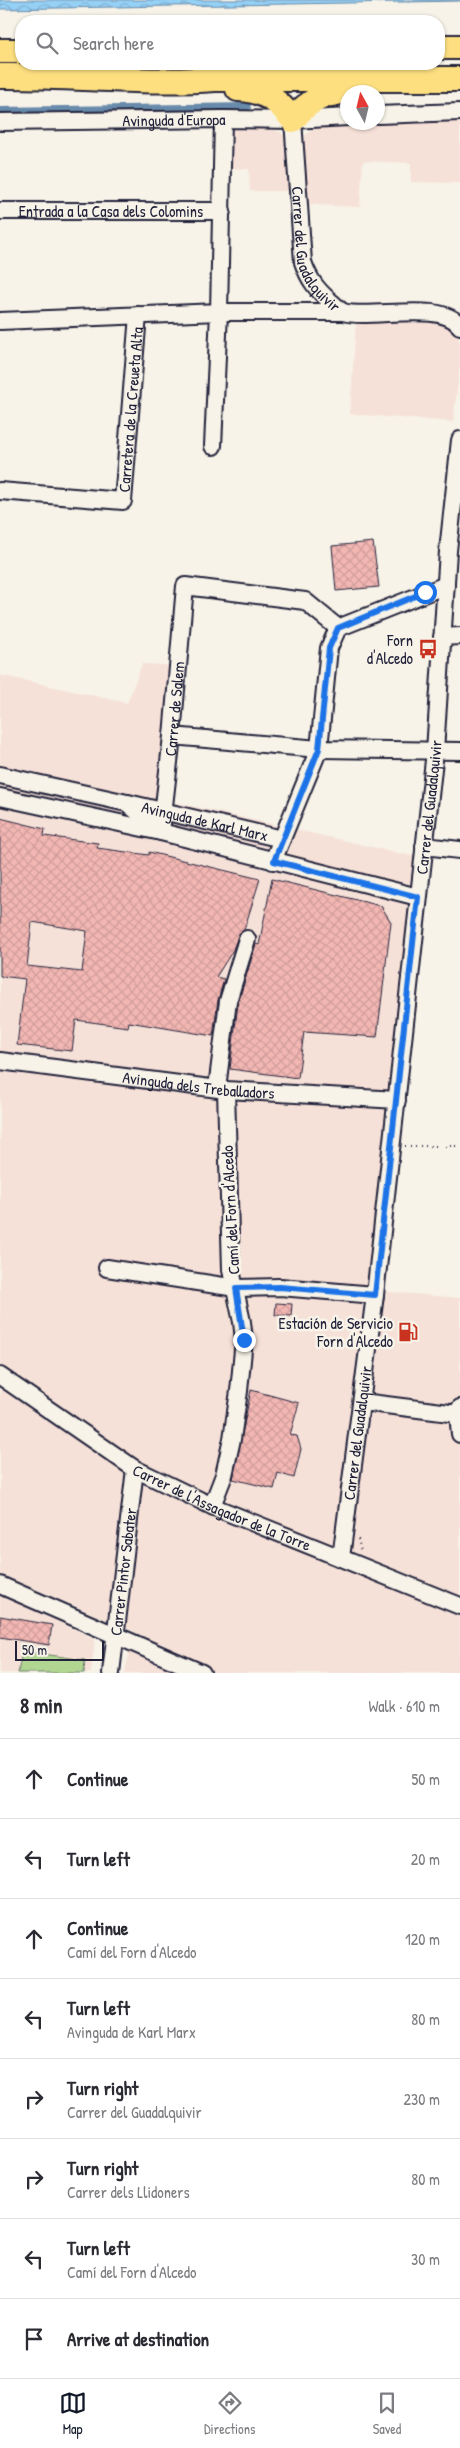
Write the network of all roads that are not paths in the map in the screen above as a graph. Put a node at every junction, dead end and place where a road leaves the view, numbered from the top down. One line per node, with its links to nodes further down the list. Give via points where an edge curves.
1 (445, 47): 2 (highway)
2 (460, 47)
3 (0, 51): 4 (highway)
4 (15, 51)
5 (460, 59): 6 (highway)
6 (445, 60)
7 (0, 65): 8 (highway)
8 (15, 65)
9 (0, 76): 12 (highway)
10 (460, 79): 11 (highway)
11 (399, 80): 12 (highway); 17 (highway, via 316,99 303,107)
12 (186, 81): 17 (highway, via 266,94 280,103)
13 (460, 112): 14 (street)
14 (385, 115)
15 (340, 117): 17 (street, Avinguda d'Europa)
16 (223, 118): 17 (street, Avinguda d'Europa); 18 (street, Avinguda d'Europa); 20 (street, Entrada a la Casa dels Colomins)
17 (293, 120): 22 (street, Carrer del Guadalquivir, via 303,262 316,289)
18 (0, 122)
19 (0, 211): 20 (street, Entrada a la Casa dels Colomins)
20 (222, 211): 21 (street, Entrada a la Casa dels Colomins)
21 (219, 312): 22 (street); 23 (street); 27 (street, Entrada a la Casa dels Colomins)
22 (343, 312): 25 (street, Carrer del Guadalquivir, via 437,314 457,321)
23 (138, 315): 24 (street); 28 (street, Carretera de la Creueta Alta, via 123,501)
24 (0, 321)
25 (460, 326)
26 (460, 440): 29 (street, Carrer del Guadalquivir)
27 (213, 446)
28 (0, 491)
29 (454, 551): 30 (street, Carrer del Guadalquivir)
30 (446, 585): 31 (street); 33 (street, Carrer del Guadalquivir)
31 (338, 628): 34 (street, Carrer de Salem, via 306,601 184,586); 35 (street, via 329,654)
32 (460, 636): 33 (street)
33 (442, 637): 36 (street, Carrer del Guadalquivir)
34 (172, 736): 35 (street); 41 (street, Carrer de Salem)
35 (319, 749): 36 (street); 43 (street)
36 (435, 751): 37 (street); 44 (street, Carrer del Guadalquivir)
37 (460, 751)
38 (0, 776): 40 (street, Avinguda de Karl Marx)
39 (0, 797): 42 (street, Avinguda de Karl Marx)
40 (127, 802): 41 (street, Avinguda de Karl Marx); 42 (street, Avinguda de Karl Marx)
41 (164, 811): 42 (street, Carrer de Salem); 43 (street, Avinguda de Karl Marx)
42 (162, 832): 46 (street, Avinguda de Karl Marx)
43 (282, 838): 46 (street)
44 (424, 846): 45 (street); 47 (street, Carrer del Guadalquivir)
45 (460, 850)
46 (274, 861): 47 (street, Avinguda de Karl Marx)
47 (418, 897): 51 (street, Carrer del Guadalquivir)
48 (246, 939): 50 (street, Camí del Forn d'Alcedo, via 228,1001)
49 (0, 1061): 50 (street, Avinguda dels Treballadors)
50 (221, 1089): 51 (street, Avinguda dels Treballadors); 53 (street, Camí del Forn d'Alcedo, via 231,1270)
51 (397, 1100): 54 (street, Carrer del Guadalquivir)
52 (107, 1268): 53 (street)
53 (236, 1288): 54 (street, via 280,1287); 60 (street, Camí del Forn d'Alcedo, via 244,1340 240,1391 224,1475)
54 (375, 1295): 56 (street, Carrer del Guadalquivir)
55 (0, 1376): 59 (street, Carrer de l'Assagador de la Torre)
56 (362, 1402): 57 (street); 61 (street, Carrer del Guadalquivir)
57 (459, 1411): 58 (street)
58 (460, 1434)
59 (135, 1469): 60 (street, Carrer de l'Assagador de la Torre); 64 (street, Carrer Pintor Sabater)
60 (212, 1506): 61 (street, Carrer de l'Assagador de la Torre)
61 (340, 1558): 63 (street, Carrer de l'Assagador de la Torre)
62 (0, 1586): 64 (street)
63 (460, 1606)
64 (116, 1637): 65 (street, Carrer Pintor Sabater); 66 (street)
65 (111, 1673)
66 (202, 1673)

